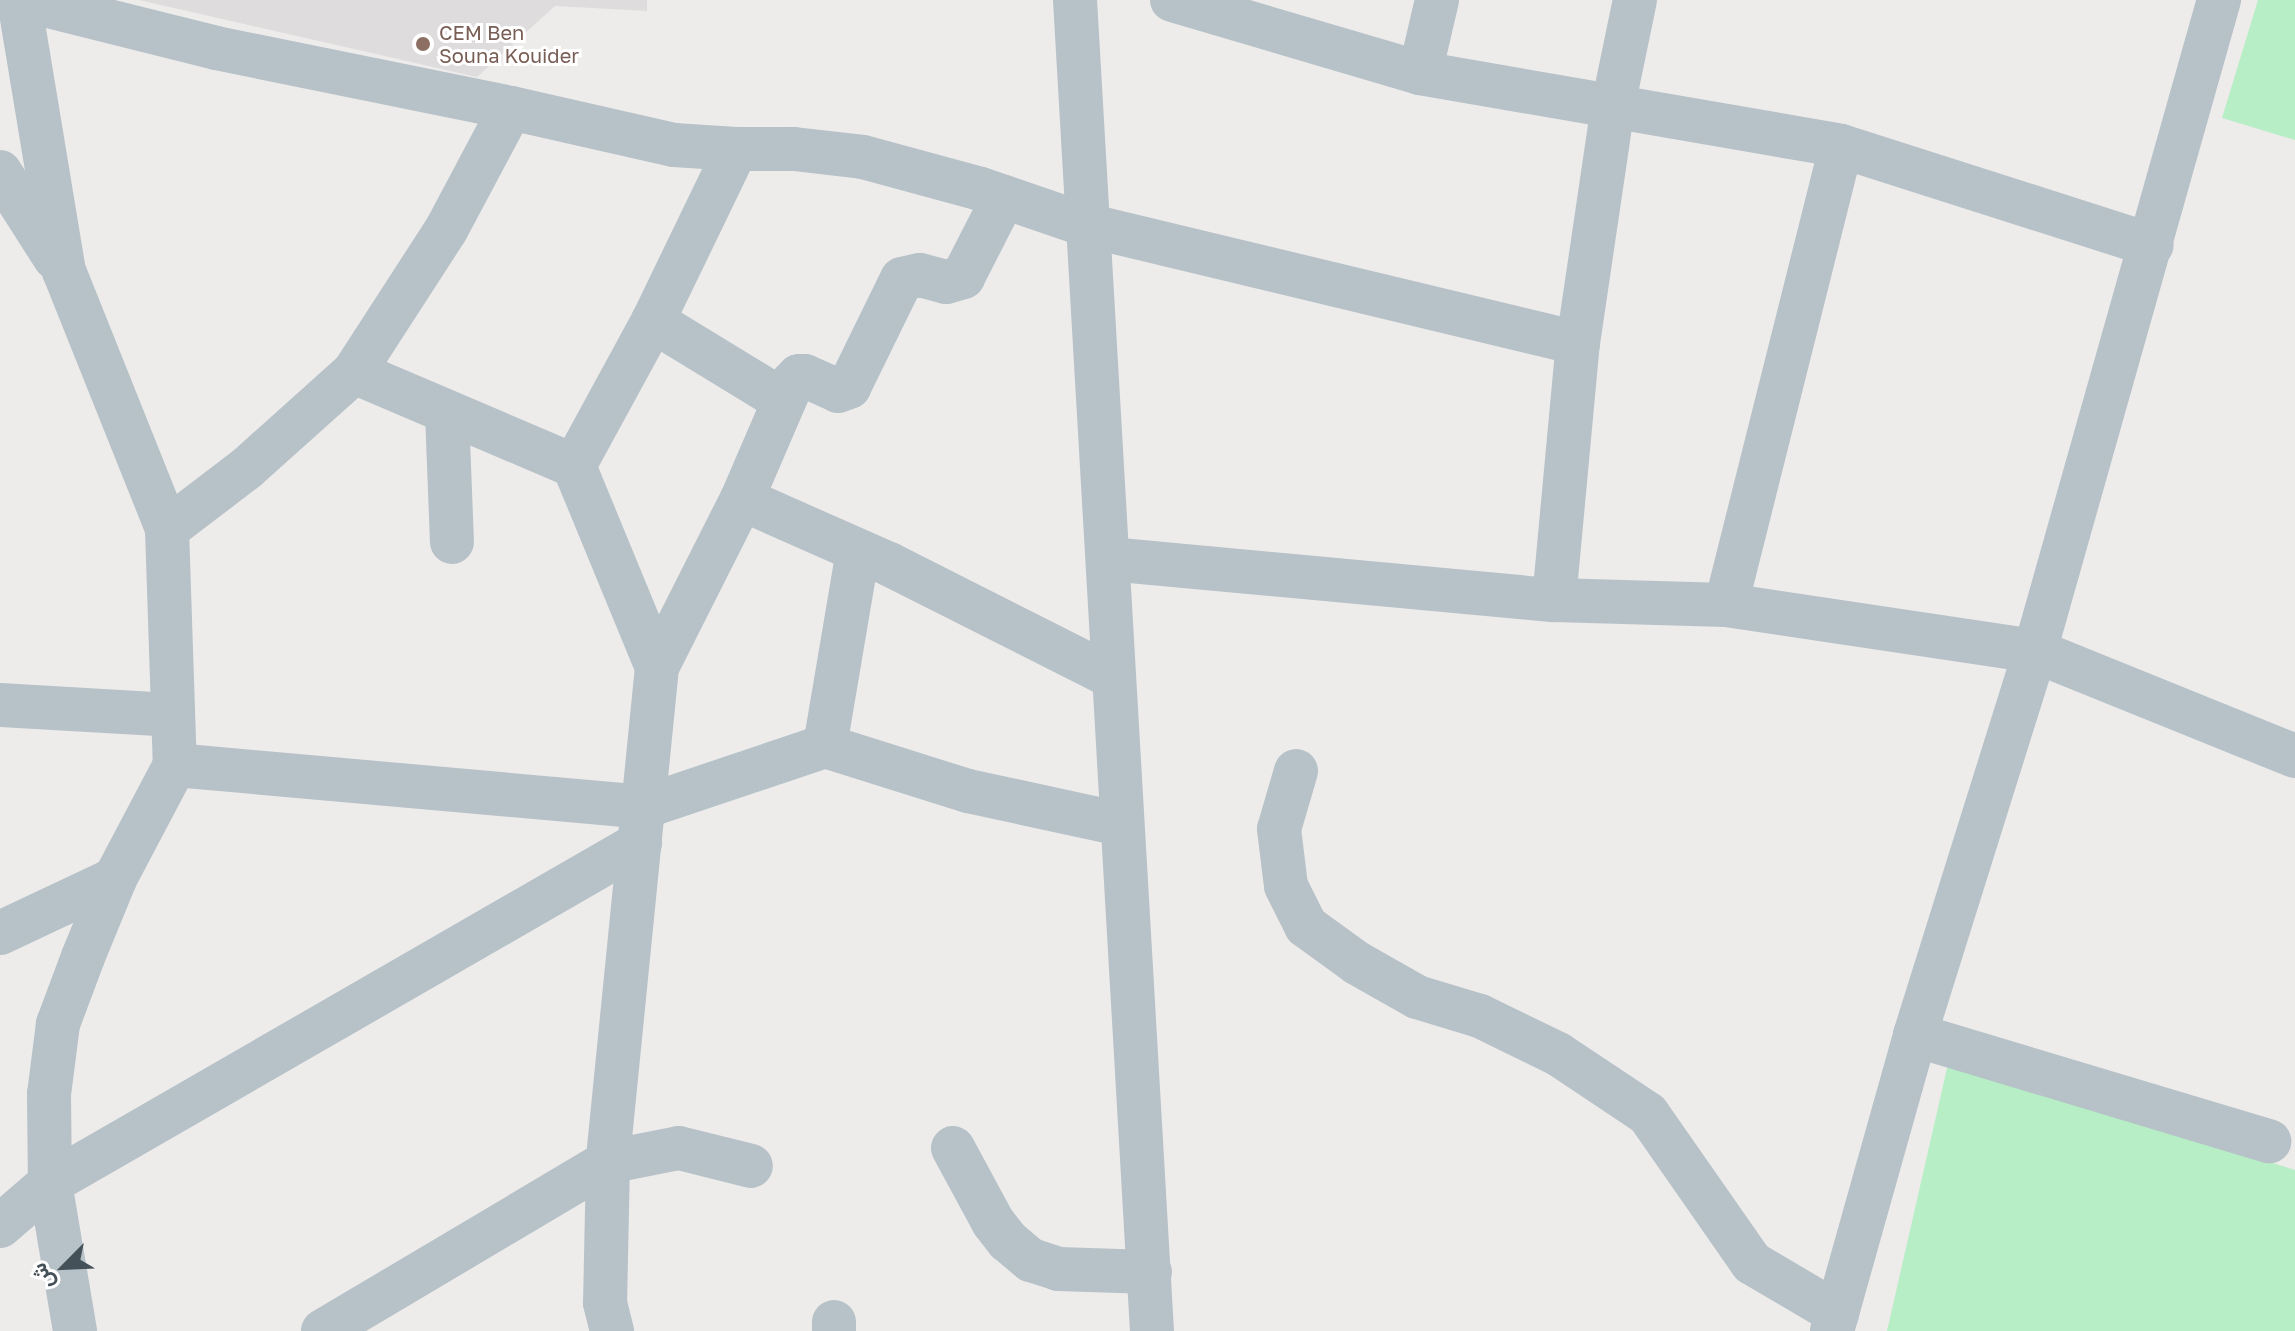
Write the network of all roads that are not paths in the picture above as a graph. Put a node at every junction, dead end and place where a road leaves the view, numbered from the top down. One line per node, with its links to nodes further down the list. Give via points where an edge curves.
1 (1075, 0): 14 (street)
2 (1172, 0): 7 (street)
3 (1437, 0): 7 (street)
4 (1635, 0): 8 (street)
5 (2219, 0): 15 (street)
6 (16, 13): 9 (street); 16 (street)
7 (1420, 73): 8 (street)
8 (1613, 106): 10 (street); 18 (street)
9 (511, 108): 11 (street, via 674,145); 19 (street, via 446,230)
10 (1841, 146): 15 (street); 29 (street)
11 (736, 149): 13 (street, via 863,157); 17 (street)
12 (0, 172): 16 (street)
13 (1004, 197): 14 (street); 20 (street, via 963,277 946,282 920,275 902,279 849,387 838,391 799,376)
14 (1086, 225): 18 (street); 27 (street)
15 (2152, 245): 30 (street)
16 (64, 271): 24 (street)
17 (653, 321): 20 (street); 22 (street)
18 (1578, 343): 28 (street)
19 (354, 372): 21 (street); 24 (street, via 247,468)
20 (784, 401): 23 (street)
21 (447, 413): 22 (street); 25 (street)
22 (574, 466): 31 (street)
23 (742, 499): 26 (street); 31 (street)
24 (167, 529): 34 (street)
25 (452, 542)
26 (858, 551): 32 (street); 35 (street)
27 (1109, 559): 28 (street); 32 (street)
28 (1554, 600): 29 (street)
29 (1726, 605): 30 (street)
30 (2035, 651): 36 (street); 43 (street)
31 (657, 667): 40 (street)
32 (1113, 677): 39 (street)
33 (0, 705): 34 (street)
34 (171, 715): 37 (street)
35 (825, 746): 39 (street, via 968,791); 40 (street)
36 (2295, 756)
37 (175, 765): 40 (street); 41 (street)
38 (1296, 771): 51 (street, via 1279,829 1286,886 1306,926 1417,997 1480,1016 1558,1054 1648,1114 1752,1263)
39 (1120, 824): 50 (street)
40 (642, 825): 46 (street); 48 (street)
41 (115, 879): 42 (street); 48 (street, via 58,1024 49,1094)
42 (0, 933)
43 (1915, 1035): 44 (street); 51 (street)
44 (2269, 1141)
45 (953, 1148): 50 (street, via 993,1222 1031,1260 1058,1269)
46 (608, 1162): 47 (street, via 679,1148); 53 (street); 54 (street, via 605,1303)
47 (751, 1166)
48 (50, 1183): 49 (street); 52 (street)
49 (0, 1226)
50 (1150, 1272): 55 (street)
51 (1835, 1322)
52 (75, 1331)
53 (323, 1331)
54 (612, 1331)
55 (1152, 1331)

